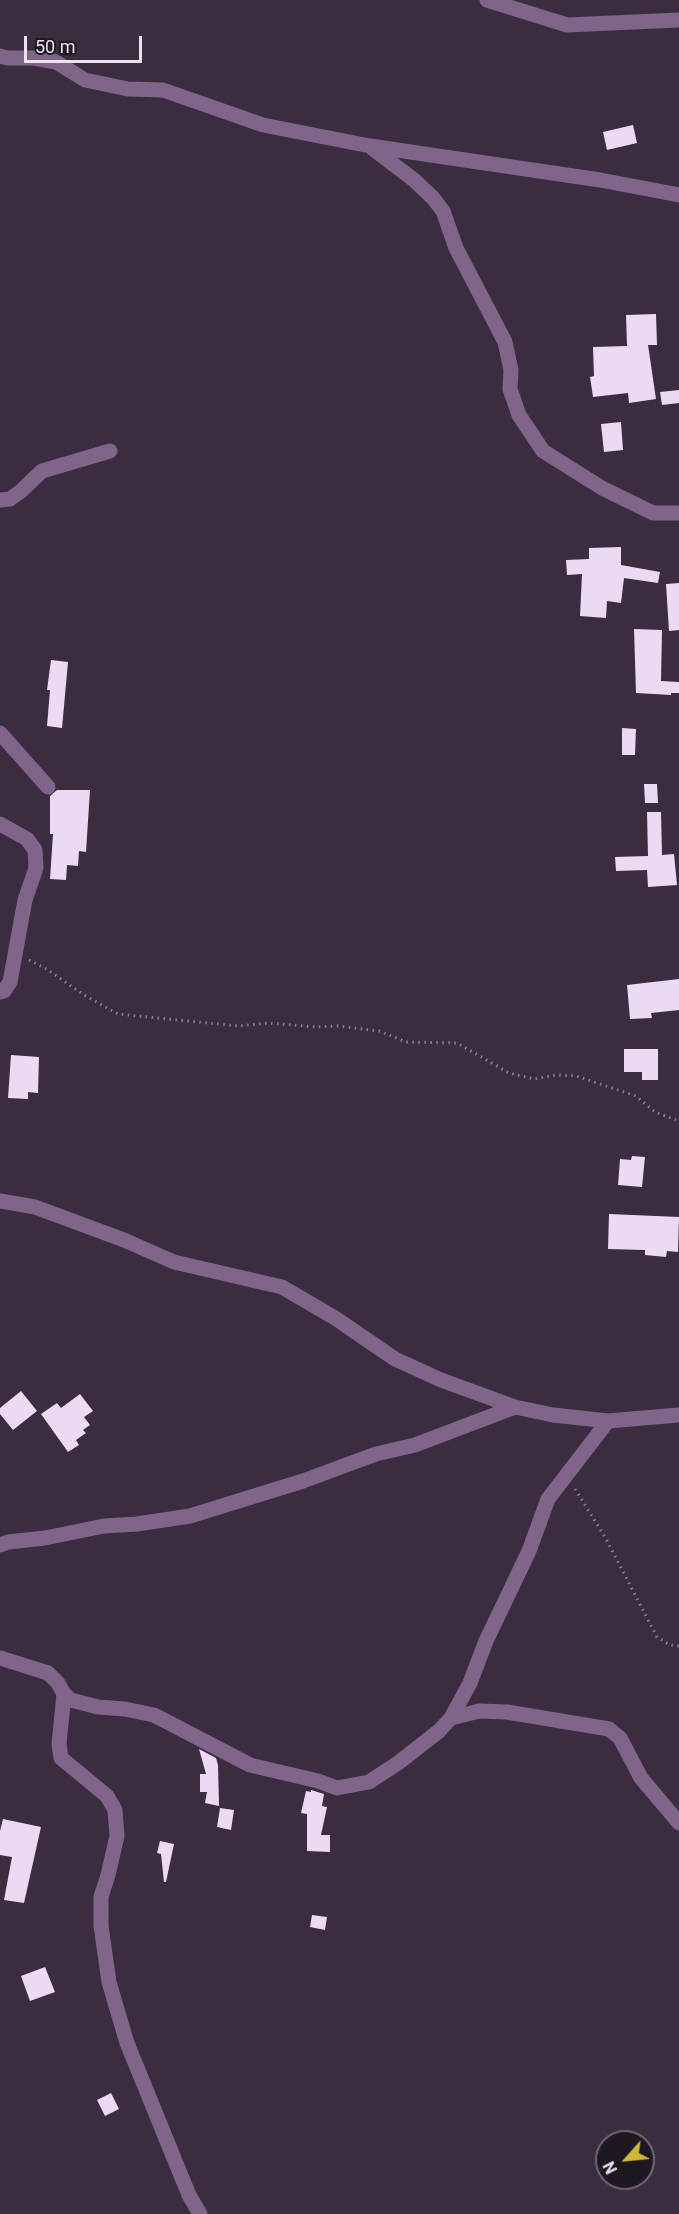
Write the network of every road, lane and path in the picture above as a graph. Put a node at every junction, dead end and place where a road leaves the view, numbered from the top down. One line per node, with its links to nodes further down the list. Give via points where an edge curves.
1 (487, 0): 2 (street, via 567,25)
2 (679, 21)
3 (0, 56): 4 (street, via 56,62 85,80 128,89 163,90 264,125)
4 (370, 146): 5 (street); 8 (street, via 414,180 443,212 456,248 505,342 511,370 510,389 519,415 543,450 602,488 653,513)
5 (679, 195)
6 (110, 451): 7 (street, via 42,471 10,499)
7 (0, 500)
8 (679, 513)
9 (0, 733): 10 (street)
10 (48, 787)
11 (0, 824): 12 (street, via 27,839 35,850 36,868)
12 (15, 953): 13 (street, via 10,982); 14 (path, via 118,1014 238,1026 338,1026 379,1031 406,1042 457,1043 509,1073 534,1079 576,1076 636,1096 655,1112)
13 (0, 992)
14 (679, 1121)
15 (0, 1201): 16 (street, via 35,1207 174,1262 282,1287 395,1359)
16 (515, 1407): 18 (street); 20 (street, via 415,1445 376,1454 190,1516 104,1526)
17 (679, 1415): 18 (street)
18 (608, 1421): 19 (street)
19 (566, 1475): 21 (path, via 605,1537 657,1637); 24 (street, via 548,1498 529,1551)
20 (0, 1545)
21 (679, 1646)
22 (0, 1658): 23 (street, via 48,1673)
23 (64, 1694): 24 (street, via 71,1700 154,1715 250,1765 337,1788 369,1782); 26 (street, via 61,1758 107,1796 115,1810 117,1836 101,1897 101,1926 117,2015)
24 (452, 1718): 25 (street, via 478,1711 507,1712 609,1729 620,1738 641,1778)
25 (679, 1823)
26 (200, 2214)

